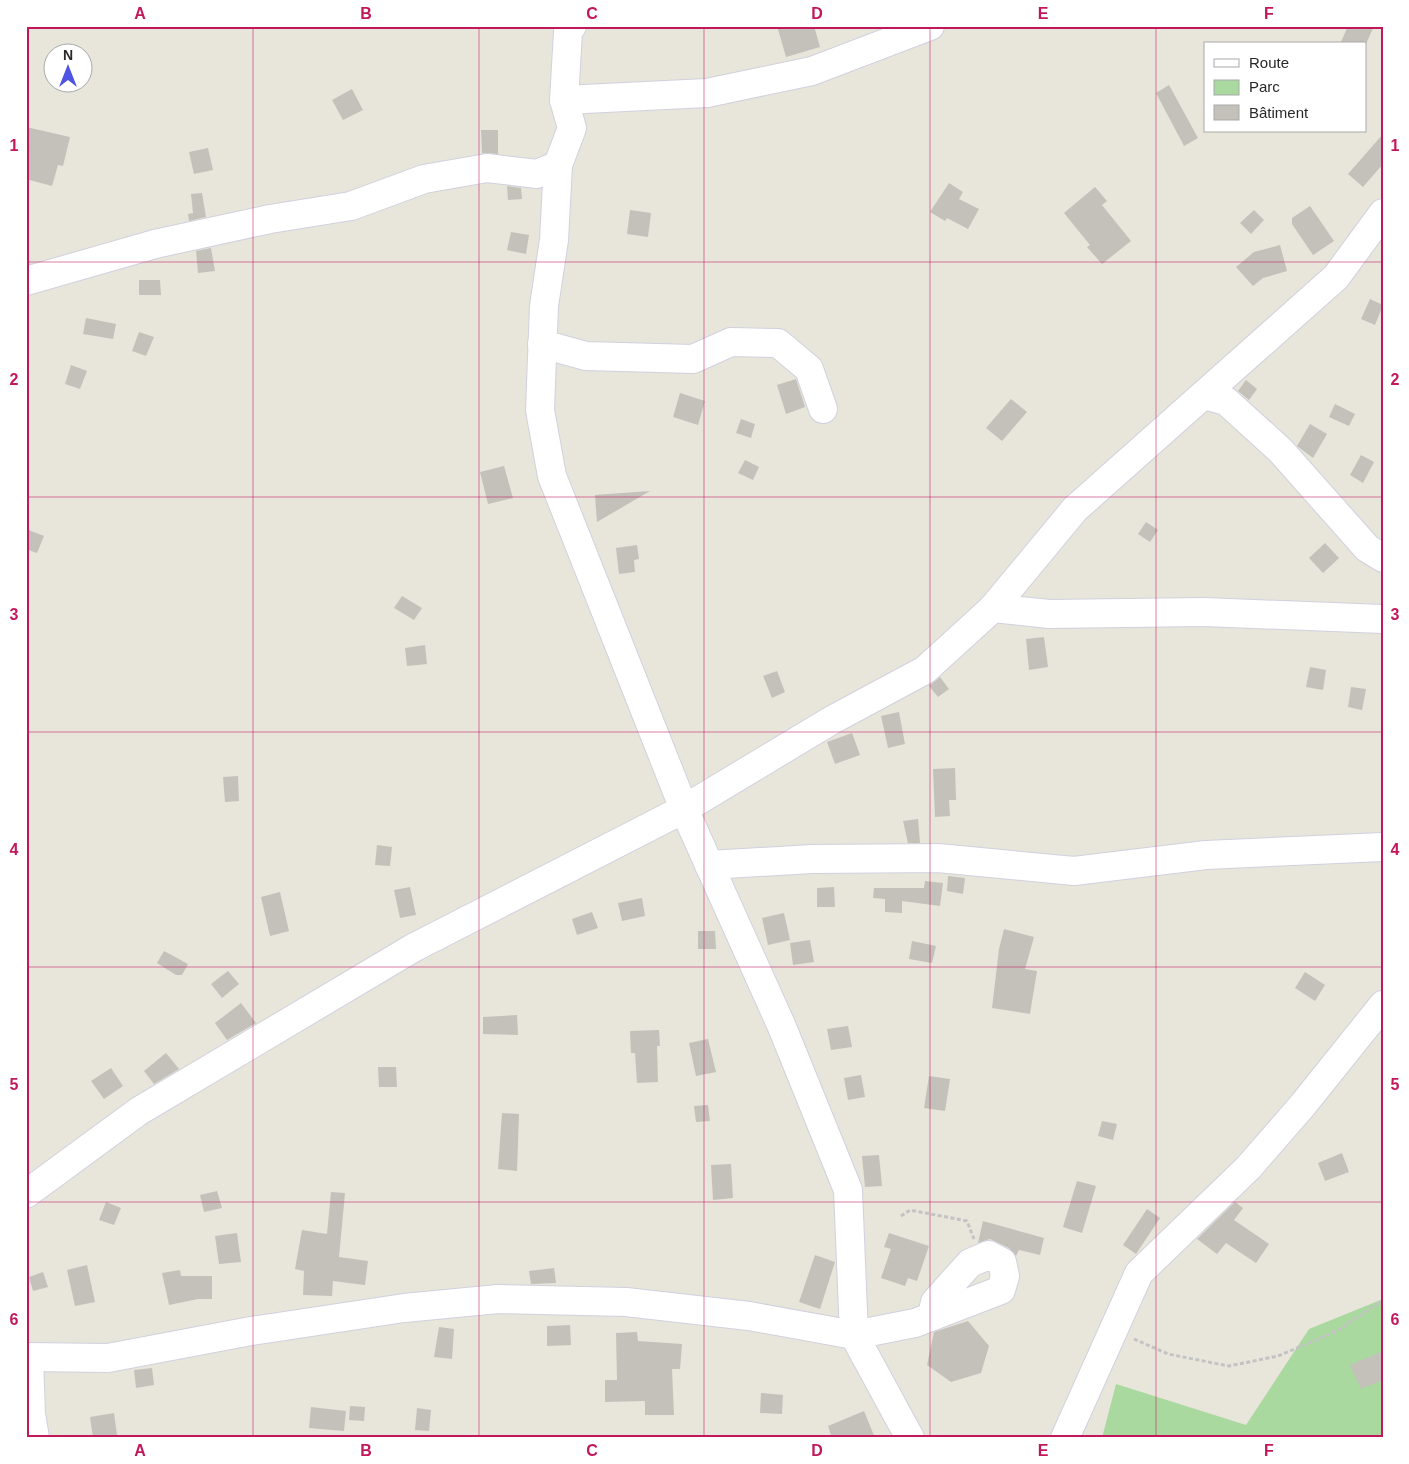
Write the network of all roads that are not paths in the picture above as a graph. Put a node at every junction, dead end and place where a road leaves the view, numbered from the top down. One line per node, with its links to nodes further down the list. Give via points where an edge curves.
1 (572, 26): 3 (street, via 568,32)
2 (930, 26): 3 (street, via 812,71 707,93)
3 (564, 100): 4 (street, via 572,128)
4 (558, 164): 6 (street, via 537,174 487,168 424,179 351,206 270,219 155,244); 7 (street, via 554,240)
5 (1383, 214): 8 (street, via 1336,277)
6 (26, 281)
7 (542, 344): 9 (street, via 586,356 692,359 731,342 778,343 809,369); 13 (street, via 540,410 552,476)
8 (1204, 395): 10 (street, via 1226,401 1287,458 1367,548); 11 (street, via 1075,509)
9 (823, 409)
10 (1383, 558)
11 (993, 608): 12 (street, via 1049,614 1204,612); 13 (street, via 925,670 832,720)
12 (1383, 619)
13 (684, 809): 15 (street); 17 (street, via 413,948 139,1111)
14 (1383, 847): 15 (street, via 1206,855 1074,871 938,858 812,859)
15 (709, 865): 19 (street, via 782,1027 848,1190)
16 (1383, 1005): 23 (street, via 1248,1168 1139,1273)
17 (26, 1194)
18 (932, 1316): 18 (street, via 1002,1290 1005,1276 1002,1262 989,1255 970,1263 935,1302); 19 (street, via 916,1323)
19 (854, 1335): 20 (street, via 749,1316 626,1302 498,1298 404,1308 251,1331 108,1358); 22 (street)
20 (28, 1358): 21 (street)
21 (35, 1438)
22 (910, 1438)
23 (1065, 1438)

